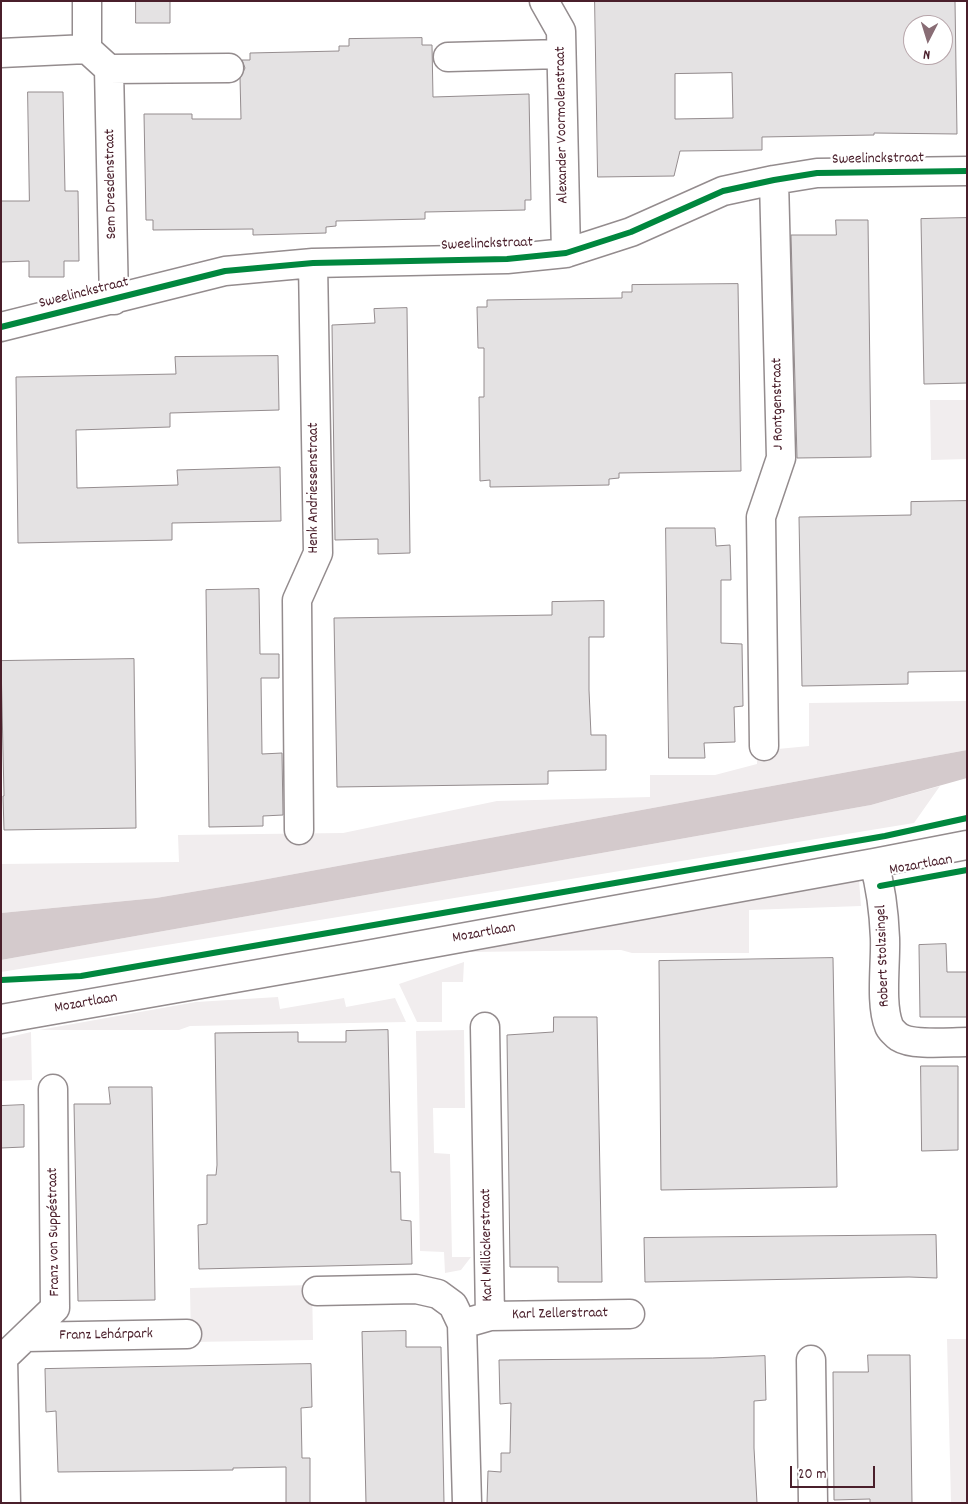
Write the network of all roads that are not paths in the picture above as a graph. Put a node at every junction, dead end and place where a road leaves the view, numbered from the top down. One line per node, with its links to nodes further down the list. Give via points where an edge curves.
1 (87, 1): 3 (street)
2 (544, 1): 5 (street, Alexander Voormolenstraat, via 561,31)
3 (88, 50): 4 (street); 8 (street)
4 (1, 53)
5 (562, 54): 6 (street); 11 (street, Alexander Voormolenstraat)
6 (448, 57)
7 (229, 68): 8 (street)
8 (109, 69): 13 (street, Sem Dresdenstraat)
9 (967, 171): 10 (street, Sweelinckstraat, via 817,173)
10 (774, 180): 11 (street, Sweelinckstraat, via 723,191 630,232); 15 (street, J Rontgenstraat, via 781,458 760,517)
11 (566, 254): 12 (street, Sweelinckstraat, via 506,259)
12 (313, 263): 13 (street, Sweelinckstraat, via 225,271); 16 (street, Henk Andriessenstraat, via 318,553 297,600)
13 (114, 300): 14 (street, Sweelinckstraat)
14 (1, 327)
15 (764, 746)
16 (299, 830)
17 (967, 844): 18 (street, Mozartlaan)
18 (874, 863): 19 (street, Mozartlaan); 21 (street, Robert Stolzsingel, via 886,939 885,1007 889,1027 899,1037 916,1042)
19 (1, 1019)
20 (485, 1027): 25 (street, Karl Millöckerstraat)
21 (967, 1042)
22 (53, 1089): 28 (street, Franz von Suppéstraat, via 55,1308)
23 (317, 1291): 26 (street, via 416,1289 438,1294 453,1305)
24 (630, 1314): 25 (street, Karl Zellerstraat)
25 (490, 1316): 26 (street, Karl Millöckerstraat)
26 (462, 1324): 31 (street)
27 (187, 1334): 28 (street, Franz Lehárpark)
28 (25, 1337): 30 (street, Franz von Suppéstraat, via 3,1358)
29 (811, 1360): 32 (street)
30 (6, 1503)
31 (466, 1503)
32 (813, 1503)

